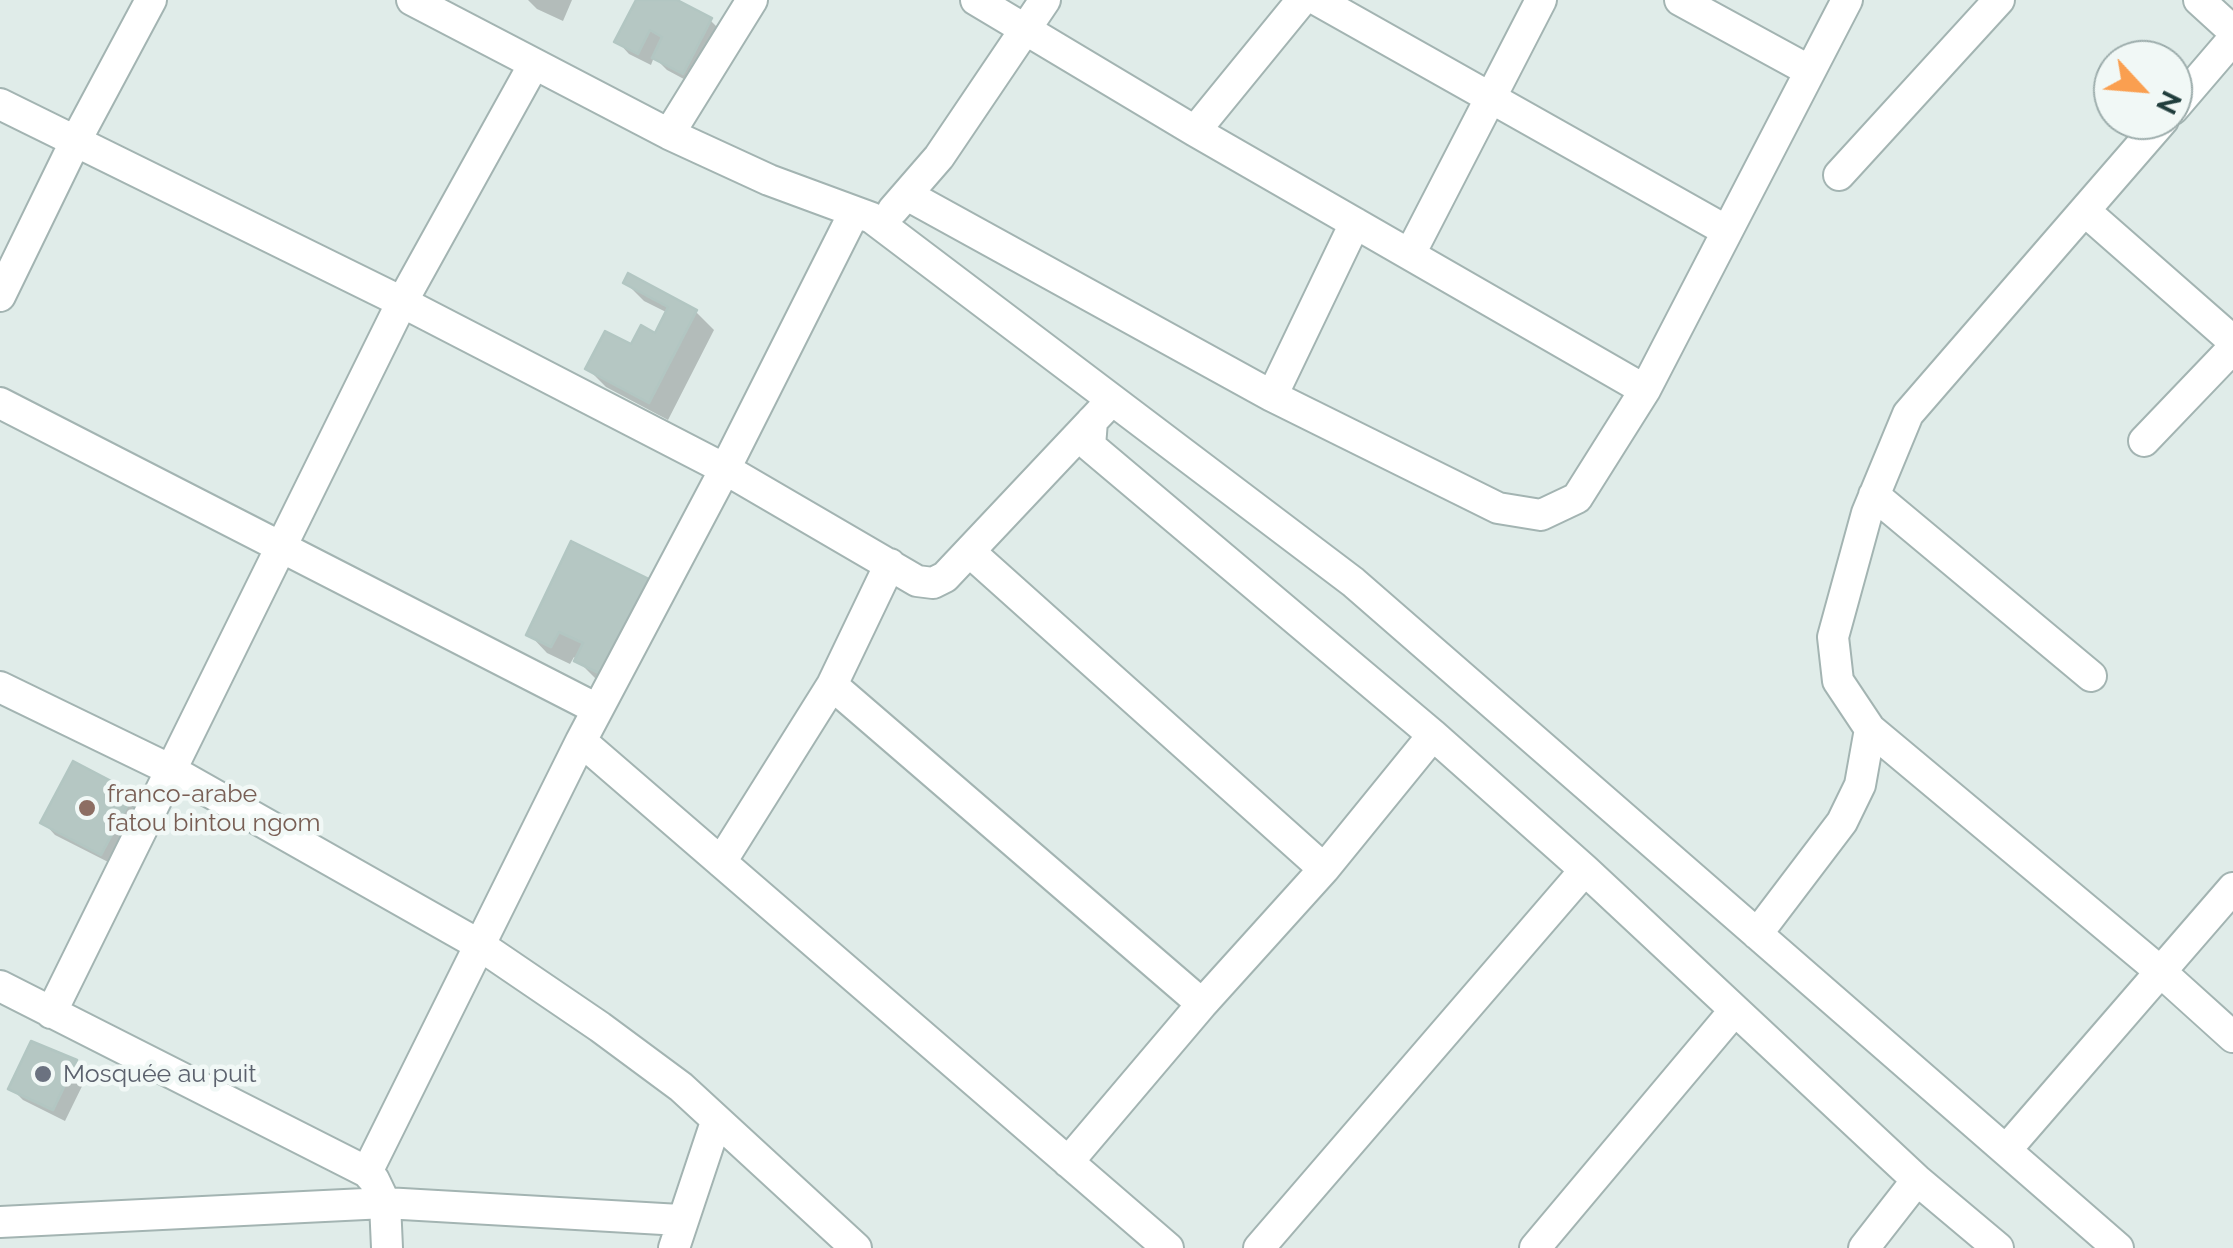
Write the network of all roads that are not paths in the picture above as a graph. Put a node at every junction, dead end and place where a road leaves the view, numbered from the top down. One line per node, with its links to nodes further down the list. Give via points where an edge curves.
1 (151, 0): 24 (street)
2 (752, 0): 22 (street)
3 (976, 0): 13 (street)
4 (1045, 0): 13 (street)
5 (1302, 0): 21 (street)
6 (1318, 0): 19 (street)
7 (1541, 0): 19 (street)
8 (1680, 0): 17 (street)
9 (1847, 0): 17 (street)
10 (1999, 0): 25 (street)
11 (2199, 0): 14 (street)
12 (416, 1): 16 (street)
13 (1025, 27): 21 (street); 26 (street)
14 (2233, 31)
15 (2233, 39): 18 (street)
16 (534, 64): 22 (street); 33 (street)
17 (1810, 71): 30 (street)
18 (2193, 86)
19 (1492, 98): 30 (street); 31 (street)
20 (0, 104): 24 (street)
21 (1195, 131): 29 (street)
22 (669, 134): 28 (street)
23 (2147, 140): 27 (street)
24 (75, 142): 32 (street); 33 (street)
25 (1839, 176)
26 (908, 196): 28 (street, via 892,211); 36 (street)
27 (2086, 210): 34 (street); 41 (street, via 1908,414)
28 (863, 215): 38 (street); 40 (street)
29 (1355, 223): 31 (street); 36 (street)
30 (1727, 231): 35 (street)
31 (1410, 254): 35 (street)
32 (0, 296)
33 (402, 302): 40 (street); 42 (street)
34 (2233, 345): 39 (street)
35 (1645, 390): 36 (street, via 1576,498 1541,515 1498,508)
36 (1272, 396)
37 (0, 404): 42 (street)
38 (1102, 411): 43 (street); 50 (street, via 1090,446); 57 (street, via 1353,582)
39 (2144, 441)
40 (725, 469): 44 (street); 48 (street)
41 (1874, 495): 45 (street); 49 (street, via 1832,637 1838,681)
42 (282, 548): 48 (street); 52 (street)
43 (971, 553): 44 (street, via 933,583); 54 (street)
44 (890, 564): 46 (street)
45 (2091, 676)
46 (832, 685): 53 (street); 61 (street)
47 (0, 687): 52 (street)
48 (597, 709): 51 (street)
49 (1870, 730): 57 (street, via 1860,785 1842,822); 59 (street)
50 (1433, 736): 54 (street); 55 (street)
51 (580, 741): 53 (street); 58 (street)
52 (169, 769): 58 (street); 63 (street)
53 (721, 862): 67 (street)
54 (1324, 869): 61 (street)
55 (1585, 870): 62 (street); 76 (street)
56 (2233, 888): 59 (street)
57 (1757, 934): 66 (street)
58 (478, 944): 65 (street, via 663,1072); 68 (street)
59 (2161, 972): 64 (street); 66 (street)
60 (0, 986): 63 (street)
61 (1202, 1004): 67 (street)
62 (1735, 1010): 69 (street); 77 (street)
63 (51, 1013): 68 (street)
64 (2233, 1037)
65 (716, 1122): 72 (street); 74 (street)
66 (2006, 1150): 80 (street)
67 (1068, 1162): 75 (street)
68 (367, 1172): 70 (street)
69 (1917, 1180): 78 (street); 79 (street)
70 (385, 1202): 71 (street); 72 (street); 73 (street)
71 (0, 1222)
72 (677, 1234)
73 (387, 1248)
74 (856, 1248)
75 (1168, 1248)
76 (1259, 1248)
77 (1535, 1248)
78 (1864, 1248)
79 (1998, 1248)
80 (2118, 1248)

